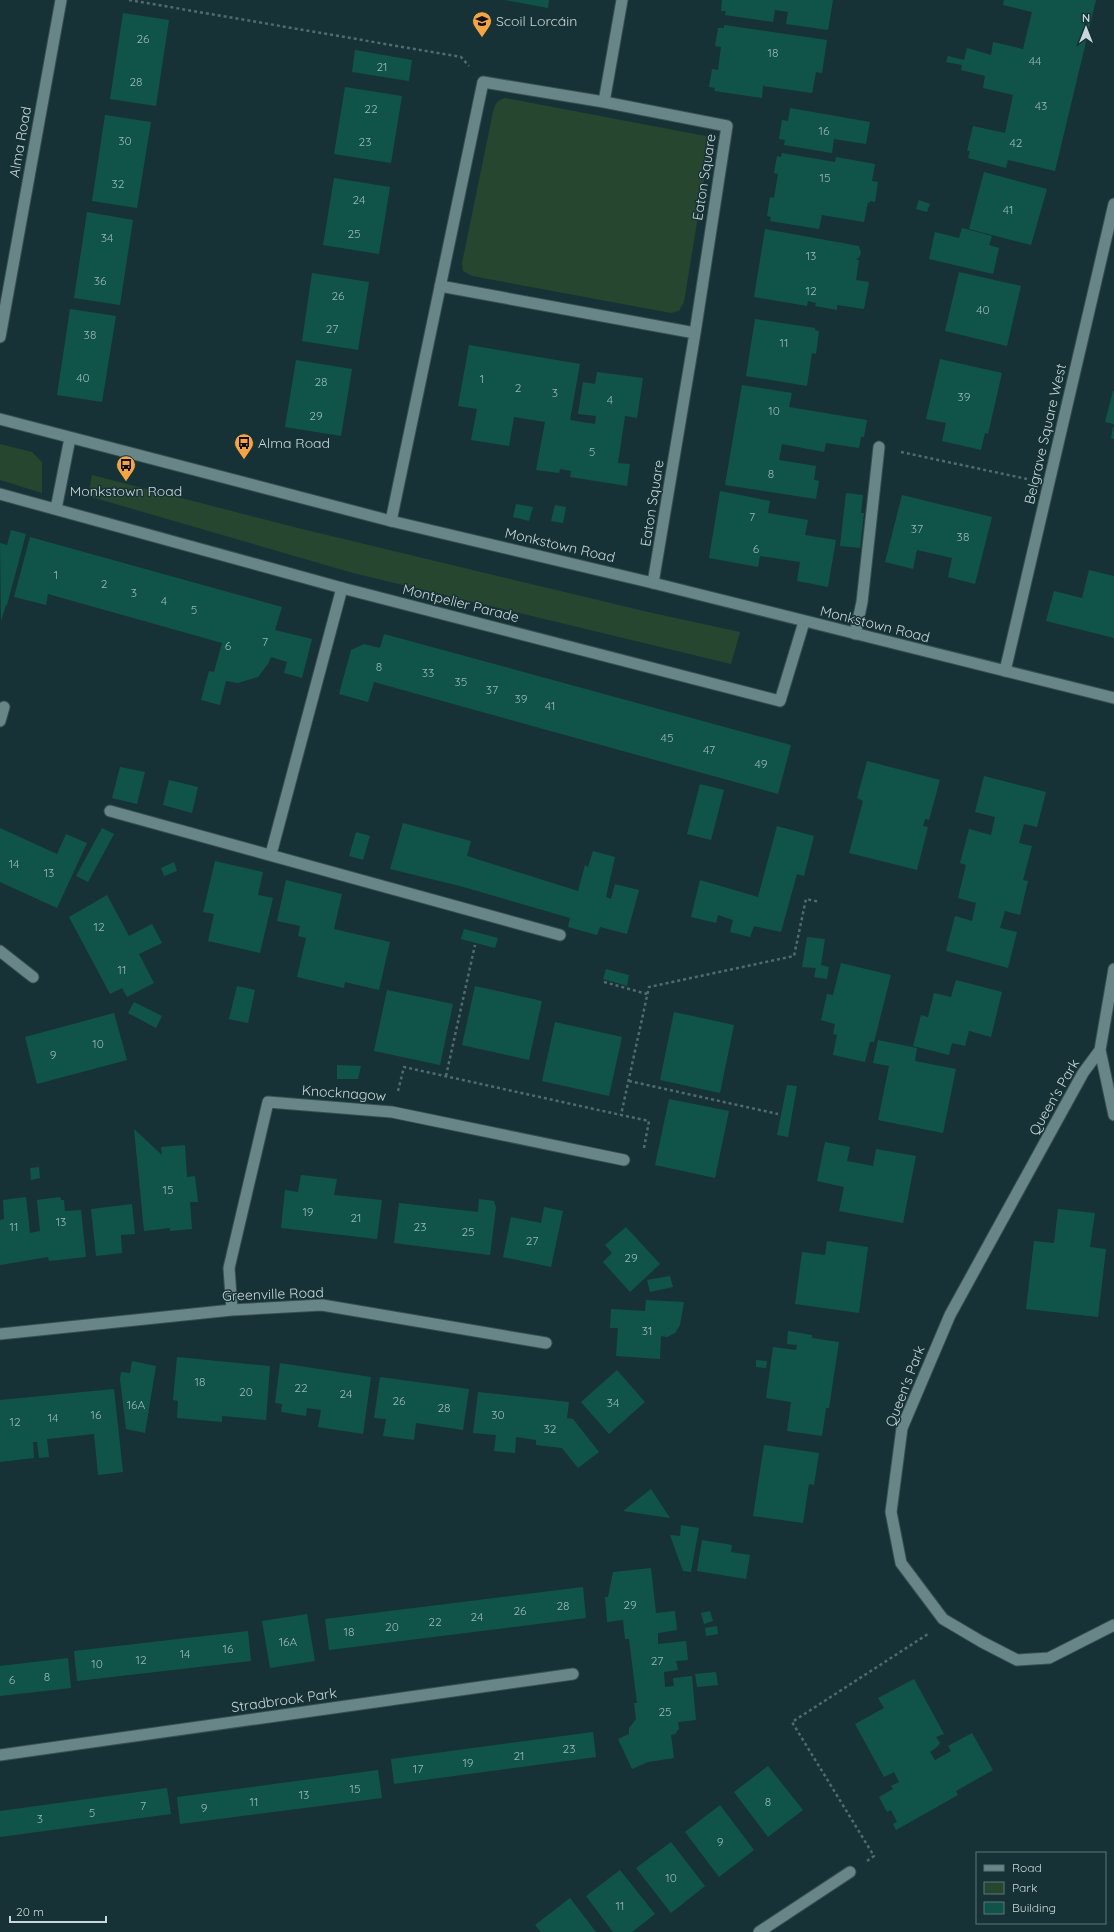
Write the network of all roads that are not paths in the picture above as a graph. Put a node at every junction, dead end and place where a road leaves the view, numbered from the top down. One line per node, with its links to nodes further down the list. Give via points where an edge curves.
1 (61, 0): 8 (street, Alma Road)
2 (622, 0): 3 (street)
3 (604, 102): 6 (street, Eaton Square, via 483,82); 7 (street, Eaton Square, via 727,126)
4 (1114, 204): 5 (street, Belgrave Square West)
5 (1112, 225): 19 (street, Belgrave Square West)
6 (440, 286): 7 (street); 14 (street)
7 (695, 333): 15 (street, Eaton Square)
8 (0, 337)
9 (0, 420): 10 (street, Monkstown Road)
10 (70, 438): 13 (street); 14 (street, Monkstown Road)
11 (879, 447): 18 (street, via 862,602)
12 (0, 494): 13 (street, Montpelier Parade)
13 (56, 509): 16 (street, Montpelier Parade)
14 (391, 521): 15 (street, Monkstown Road)
15 (653, 583): 17 (street, Monkstown Road)
16 (342, 588): 17 (street, Montpelier Parade, via 780,701); 24 (street)
17 (804, 622): 18 (street, Monkstown Road)
18 (854, 634): 19 (street, Monkstown Road)
19 (1005, 671): 20 (street, Monkstown Road)
20 (1114, 698)
21 (4, 708): 22 (street)
22 (0, 721)
23 (110, 811): 24 (street)
24 (271, 854): 25 (street)
25 (560, 935)
26 (0, 950): 28 (street)
27 (1114, 969): 29 (street, Queen's Park)
28 (33, 977)
29 (1100, 1050): 30 (street, Queen's Park); 35 (street, Queen's Park, via 1083,1073 950,1315 902,1428 890,1512 901,1563 943,1619 1017,1660 1049,1658)
30 (1114, 1115)
31 (624, 1160): 32 (street, Knocknagow, via 392,1112 268,1102 228,1268)
32 (232, 1310): 33 (street, Greenville Road); 34 (street, Greenville Road, via 322,1305)
33 (0, 1334)
34 (546, 1343)
35 (1114, 1625)
36 (573, 1674): 37 (street, Stradbrook Park)
37 (0, 1755)
38 (850, 1872): 39 (street)
39 (759, 1932)

